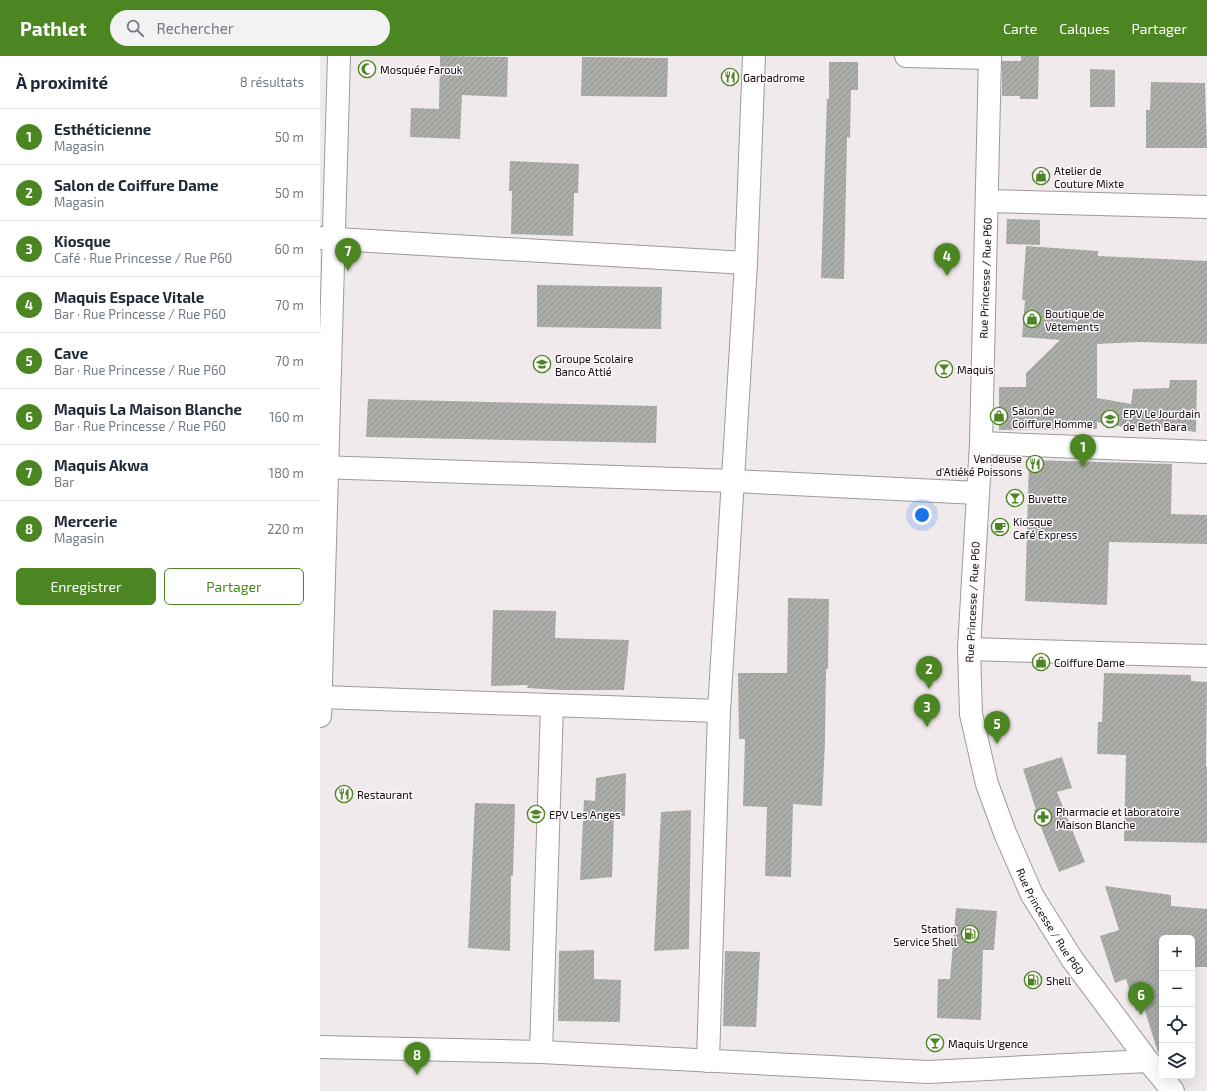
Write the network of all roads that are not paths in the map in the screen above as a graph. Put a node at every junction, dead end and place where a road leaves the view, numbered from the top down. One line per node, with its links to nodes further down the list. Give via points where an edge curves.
1 (339, 56): 7 (street)
2 (754, 56): 8 (street)
3 (906, 56): 4 (street)
4 (990, 57): 5 (street, Rue Princesse / Rue P60)
5 (987, 202): 6 (street); 9 (street, Rue Princesse / Rue P60)
6 (1207, 207)
7 (327, 239): 8 (street); 11 (street)
8 (746, 263): 12 (street)
9 (980, 443): 10 (street); 13 (street, Rue Princesse / Rue P60)
10 (1207, 452)
11 (324, 467): 12 (street); 17 (street)
12 (734, 481): 13 (street); 18 (street)
13 (978, 493): 14 (street, Rue Princesse / Rue P60)
14 (969, 649): 15 (street); 22 (street, Rue Princesse / Rue P60, via 971,714 987,784 1011,847 1032,895 1072,959)
15 (1207, 656)
16 (552, 706): 17 (street); 18 (street); 20 (street)
17 (320, 707)
18 (719, 711): 21 (street)
19 (320, 1047): 20 (street)
20 (541, 1052): 21 (street)
21 (708, 1061): 23 (street)
22 (1148, 1061): 23 (street); 24 (street, Rue Princesse / Rue P60)
23 (928, 1082)
24 (1173, 1091)

